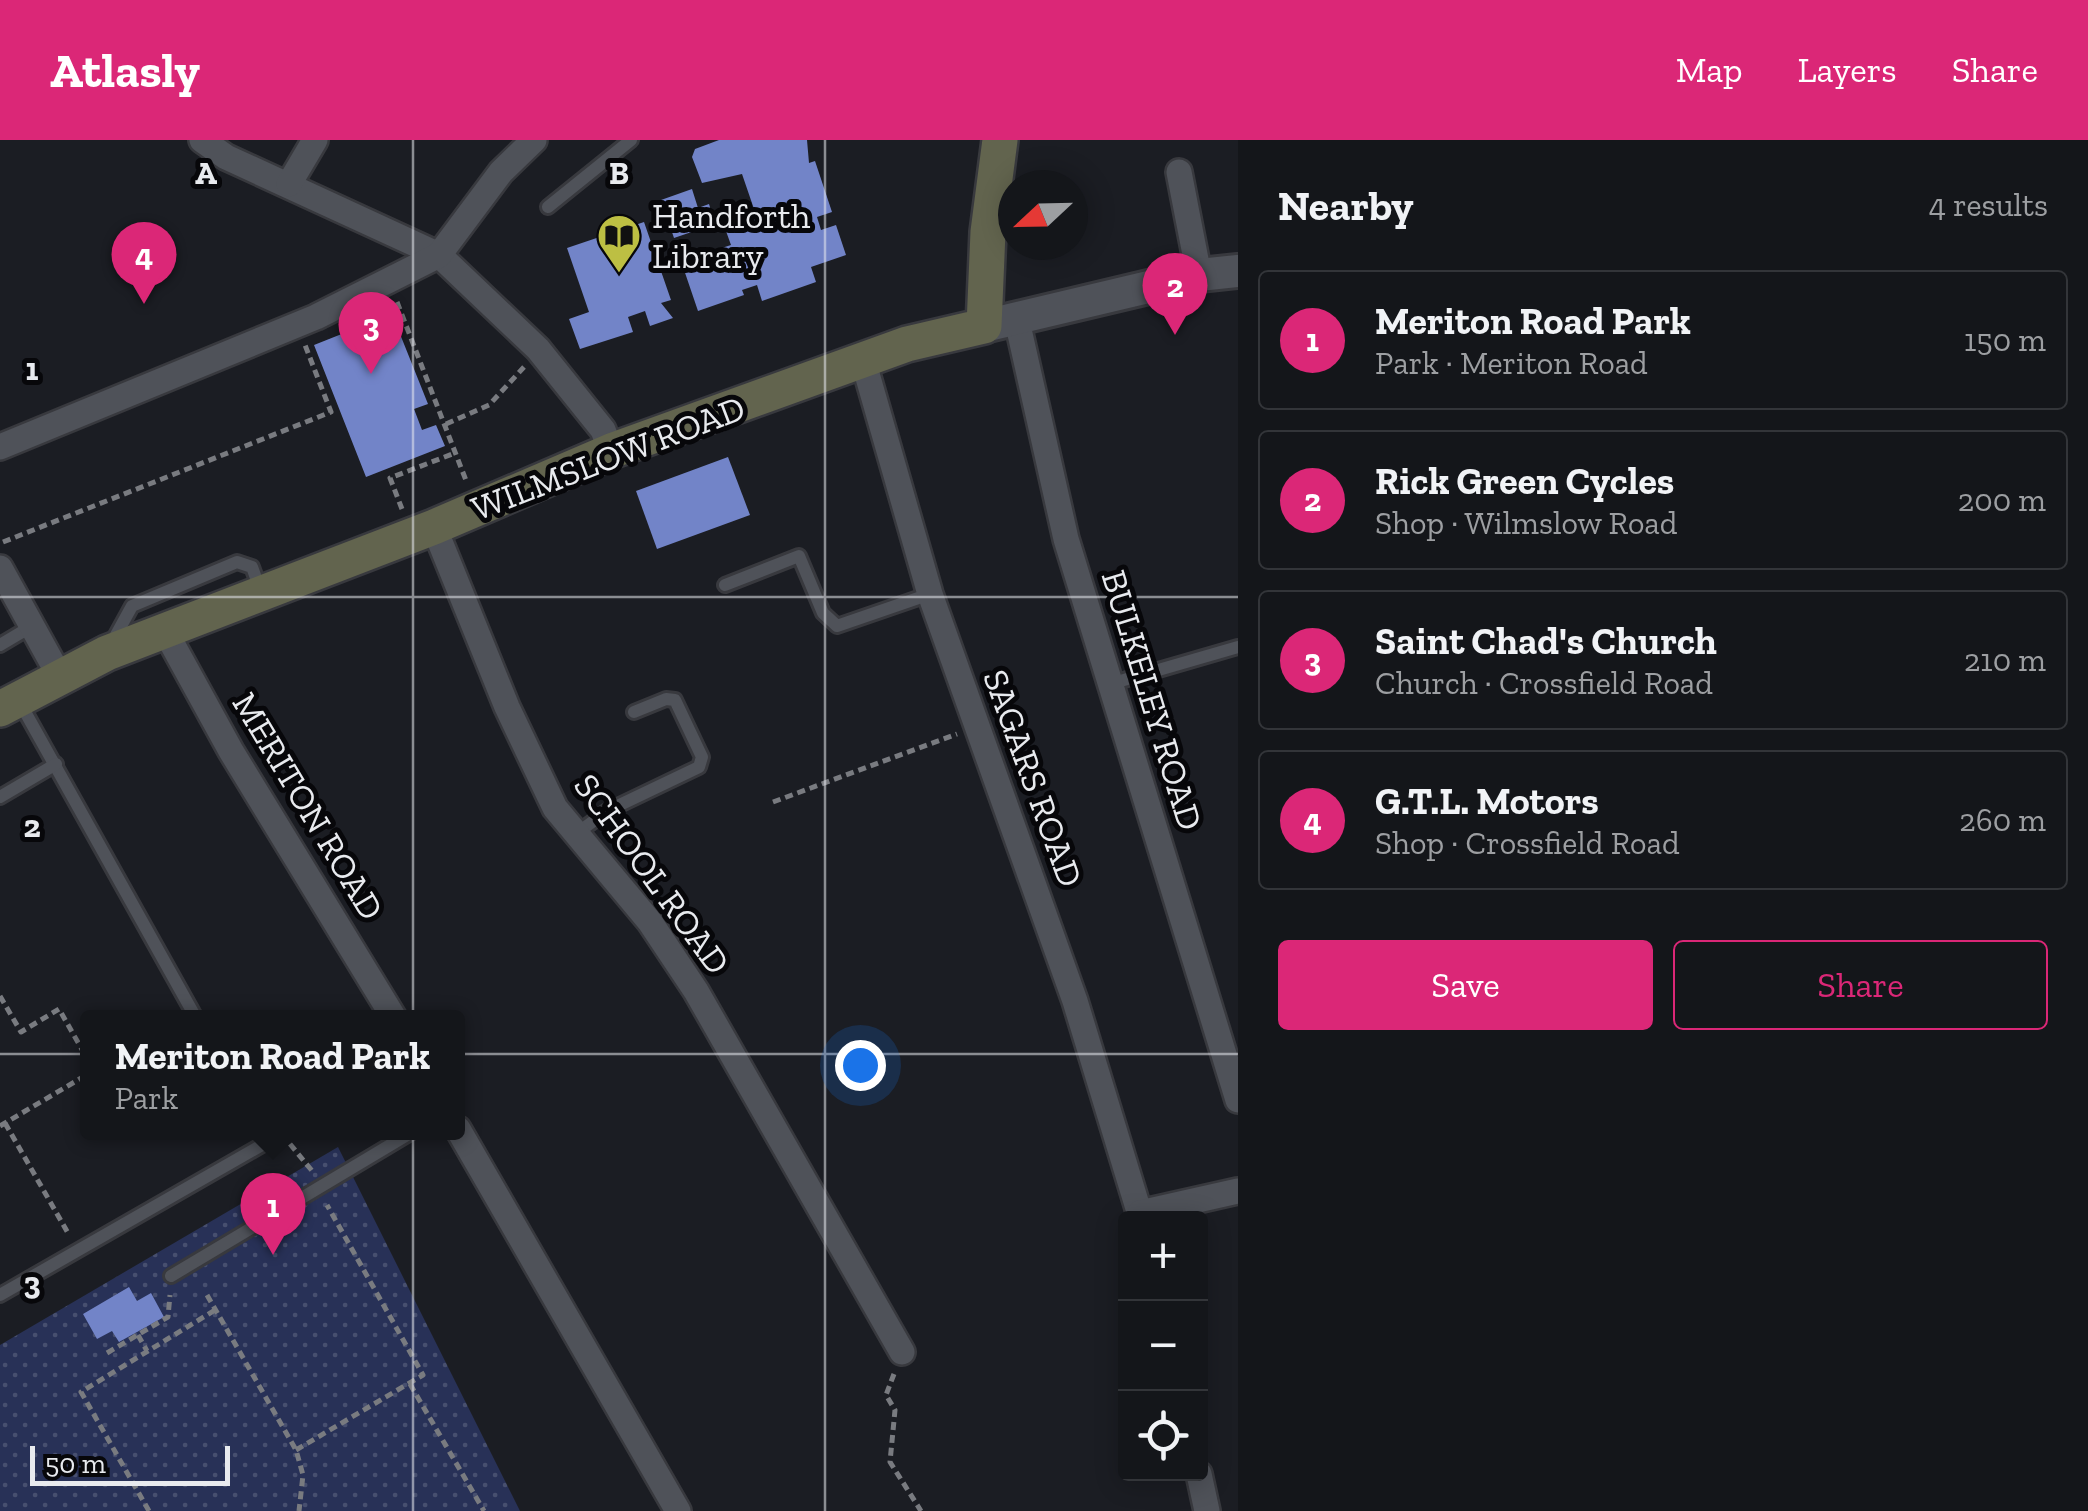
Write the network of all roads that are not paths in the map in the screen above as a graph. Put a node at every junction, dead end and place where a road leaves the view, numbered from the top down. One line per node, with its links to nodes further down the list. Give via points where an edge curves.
1 (202, 140): 7 (street)
2 (316, 140): 7 (street)
3 (534, 140): 9 (street)
4 (631, 140): 8 (lane)
5 (1000, 140): 12 (main road, via 988,232)
6 (1178, 172): 11 (street)
7 (288, 184): 9 (street)
8 (548, 207)
9 (439, 254): 14 (street, via 297,324); 15 (street, via 538,349 603,430)
10 (1238, 271): 11 (street, WILMSLOW ROAD)
11 (1199, 276): 12 (street, WILMSLOW ROAD)
12 (1000, 321): 13 (main road, WILMSLOW ROAD); 27 (street, BULKELEY ROAD)
13 (862, 360): 15 (main road, WILMSLOW ROAD); 20 (street, SAGARS ROAD)
14 (0, 447)
15 (611, 451): 16 (main road, WILMSLOW ROAD)
16 (424, 531): 19 (main road, WILMSLOW ROAD); 32 (street, SCHOOL ROAD, via 536,774)
17 (0, 568): 21 (street)
18 (725, 584): 20 (lane, via 800,556 823,613 837,626)
19 (262, 593): 22 (main road, WILMSLOW ROAD); 25 (lane, via 252,567 237,562 132,606)
20 (930, 594): 40 (street, SAGARS ROAD, via 1075,1001)
21 (32, 626): 23 (lane); 26 (street)
22 (164, 629): 25 (main road, WILMSLOW ROAD); 34 (street, MERITON ROAD)
23 (0, 645)
24 (1238, 646): 27 (lane)
25 (107, 653): 26 (main road, WILMSLOW ROAD)
26 (60, 677): 28 (main road, WILMSLOW ROAD)
27 (1110, 684): 35 (street, BULKELEY ROAD)
28 (9, 704): 30 (lane)
29 (634, 712): 32 (lane, via 675,700 702,758 698,767 607,811)
30 (56, 764): 31 (lane); 33 (lane)
31 (0, 798)
32 (574, 835): 44 (street, SCHOOL ROAD, via 650,922 696,991)
33 (192, 1010)
34 (389, 1010)
35 (1238, 1100)
36 (258, 1140): 43 (lane)
37 (399, 1140): 42 (lane)
38 (464, 1140): 46 (street)
39 (1238, 1190): 41 (street)
40 (1138, 1211)
41 (1159, 1211)
42 (171, 1276)
43 (0, 1295)
44 (902, 1352)
45 (1201, 1481): 47 (street)
46 (678, 1511)
47 (1207, 1511)

